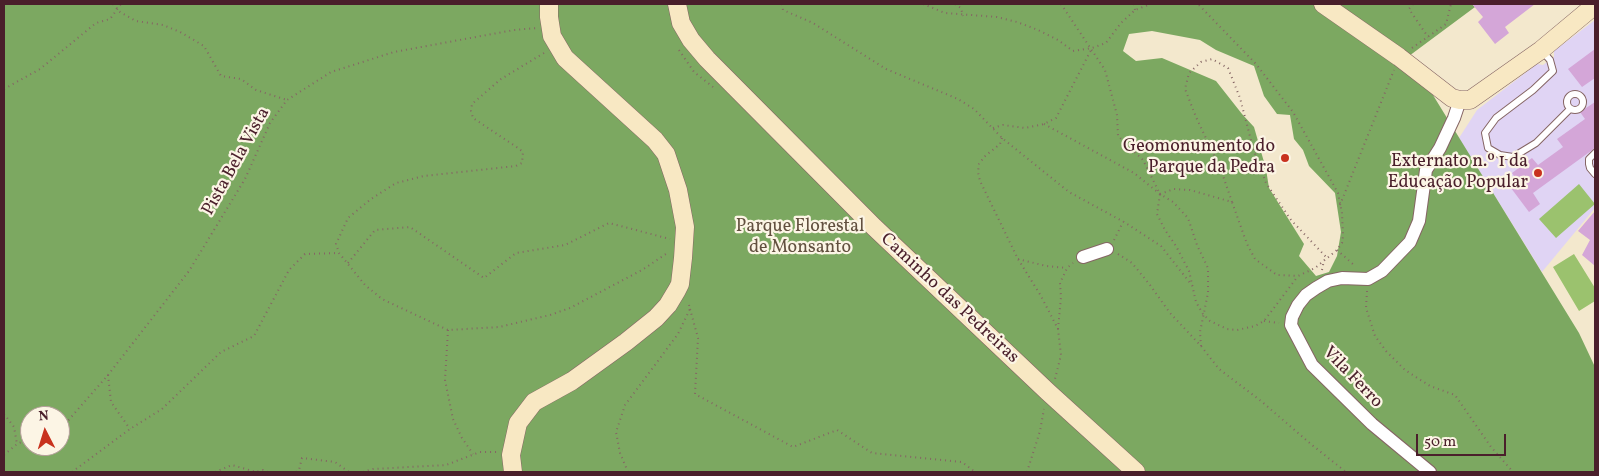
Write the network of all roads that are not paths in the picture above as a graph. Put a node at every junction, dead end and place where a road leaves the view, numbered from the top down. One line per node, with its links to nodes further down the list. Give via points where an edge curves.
1 (549, 4): 12 (street, via 552,36 565,58 655,140 666,154 678,190 685,227 684,243 680,284 668,305 626,342 572,381 534,402 518,423 511,455)
2 (677, 4): 13 (street, Caminho das Pedreiras, via 681,23 707,59 874,227)
3 (1322, 4): 6 (street, via 1452,98)
4 (1595, 5): 5 (street)
5 (1541, 50): 6 (street, via 1470,100); 7 (lane, via 1550,60 1553,72 1496,118 1485,133 1488,148 1500,155 1513,157 1536,143)
6 (1460, 100): 14 (street, Vila Ferro, via 1426,170 1419,221 1410,242 1382,271 1368,279 1328,281 1306,295 1298,305 1291,325 1312,365 1372,424)
7 (1570, 109)
8 (1595, 153): 9 (lane, via 1588,164)
9 (1595, 174)
10 (1109, 248): 11 (street)
11 (1079, 259)
12 (513, 472)
13 (1136, 472)
14 (1430, 472)

